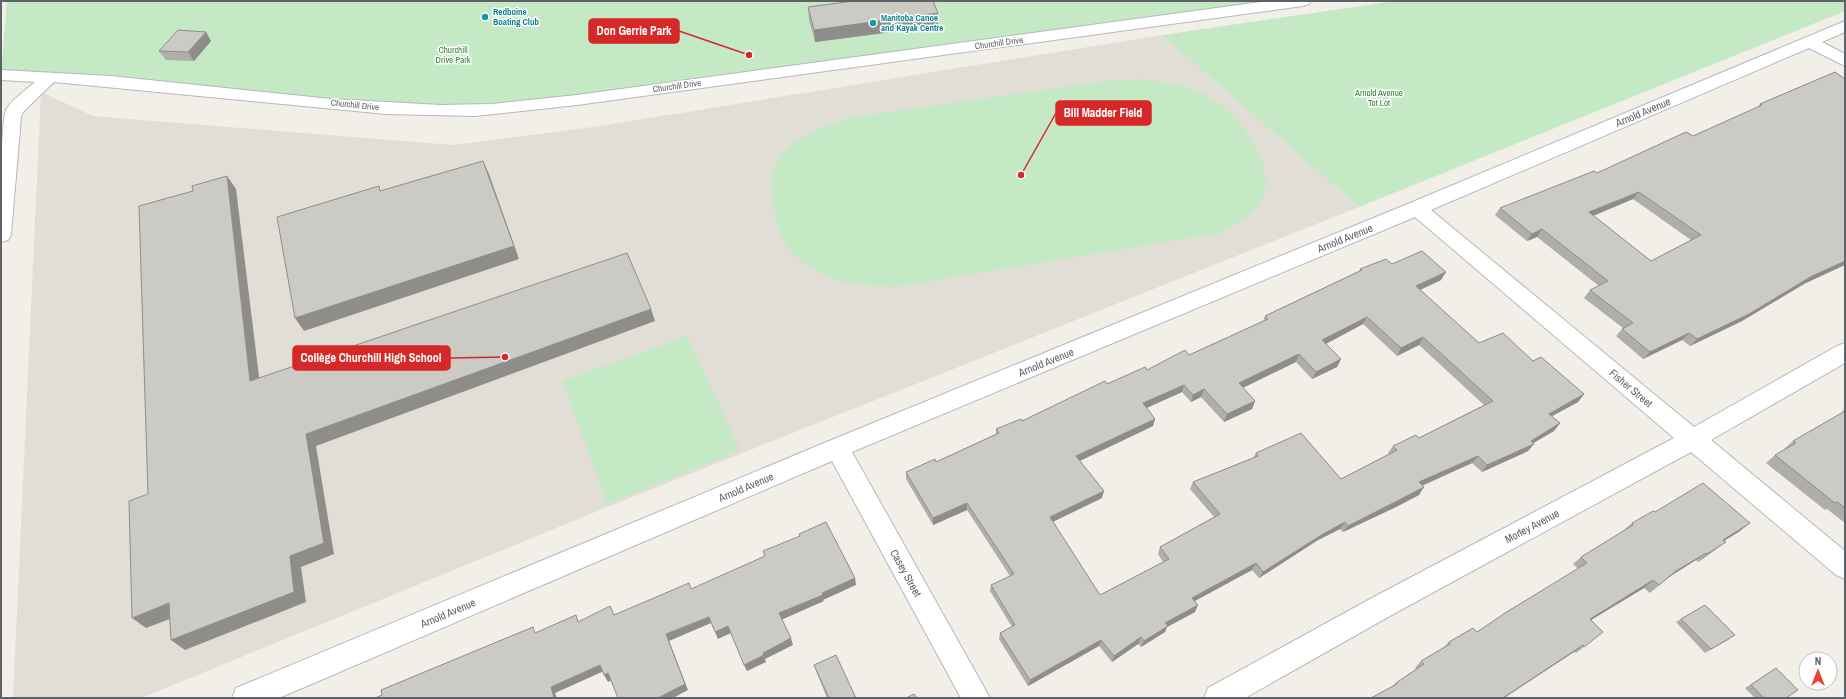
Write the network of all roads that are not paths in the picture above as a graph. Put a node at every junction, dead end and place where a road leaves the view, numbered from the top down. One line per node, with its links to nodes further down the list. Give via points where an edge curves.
1 (1303, 1): 6 (street, Churchill Drive, via 488,111 384,108)
2 (1845, 26): 3 (street, Arnold Avenue)
3 (1809, 41): 4 (street); 7 (street, Arnold Avenue)
4 (1845, 61)
5 (1, 75): 6 (street, Churchill Drive)
6 (49, 78): 8 (street, via 15,110 12,117)
7 (1417, 208): 10 (street, Fisher Street); 11 (street, Arnold Avenue)
8 (1, 235)
9 (1845, 352): 10 (street, Morley Avenue)
10 (1693, 439): 12 (street, Fisher Street); 15 (street, Morley Avenue)
11 (837, 448): 13 (street, Arnold Avenue); 14 (street, Casey Street)
12 (1845, 567)
13 (246, 698)
14 (976, 698)
15 (1218, 698)

